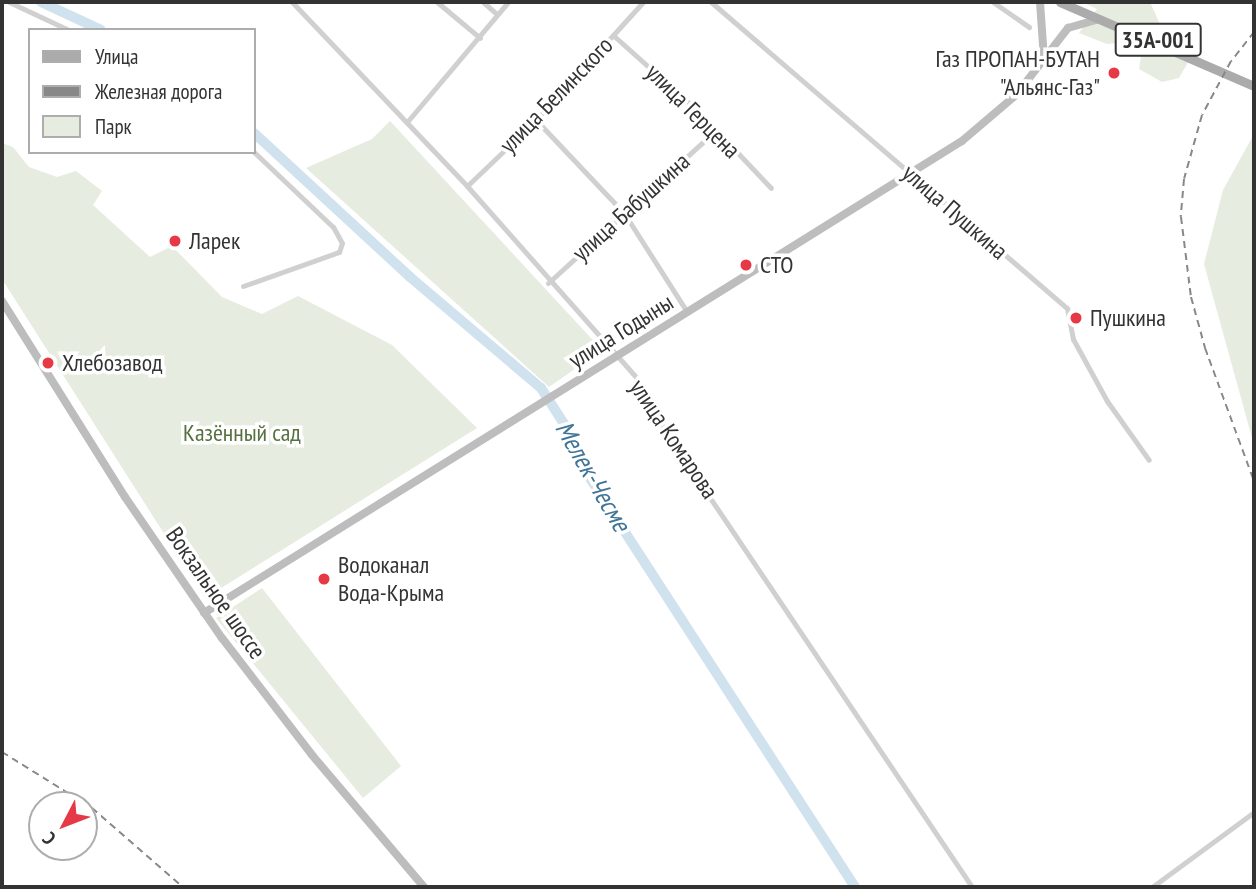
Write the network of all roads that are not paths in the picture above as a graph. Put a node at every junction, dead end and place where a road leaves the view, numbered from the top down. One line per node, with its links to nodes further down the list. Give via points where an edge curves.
1 (9, 2): 15 (street)
2 (292, 2): 21 (street, улица Комарова)
3 (437, 2): 17 (street)
4 (483, 2): 12 (street)
5 (508, 2): 12 (street)
6 (643, 2): 16 (street, улица Белинского)
7 (711, 2): 24 (street, улица Пушкина)
8 (993, 2): 14 (street)
9 (1040, 2): 18 (main road)
10 (1060, 2): 13 (main road, 35А-001)
11 (1069, 2): 13 (main road, 35А-001)
12 (497, 14): 17 (street)
13 (1101, 18): 18 (main road, улица Годыны, via 1068,28); 19 (main road, 35А-001)
14 (1029, 27)
15 (65, 28)
16 (614, 36): 20 (street, улица Белинского); 22 (street, улица Герцена)
17 (480, 38): 21 (street)
18 (1044, 62): 24 (main road, улица Годыны, via 990,120)
19 (1250, 82)
20 (536, 120): 25 (street, улица Белинского); 27 (street)
21 (407, 122): 25 (street, улица Комарова)
22 (715, 131): 26 (street, улица Герцена); 27 (street, улица Бабушкина)
23 (256, 154): 29 (street, via 333,227 342,243 339,252)
24 (911, 174): 31 (main road, улица Годыны); 33 (street, улица Пушкина, via 1067,309 1073,339 1107,401)
25 (467, 186): 28 (street, улица Комарова)
26 (771, 188)
27 (624, 213): 28 (street, улица Бабушкина); 31 (street)
28 (548, 284): 32 (street, улица Комарова)
29 (243, 286)
30 (2, 301): 34 (main road, Вокзальное шоссе)
31 (687, 312): 32 (main road, улица Годыны)
32 (615, 357): 34 (main road, улица Годыны); 37 (street, улица Комарова, via 642,384 665,431)
33 (1149, 460)
34 (204, 613): 36 (main road, Вокзальное шоссе, via 312,755)
35 (1254, 812): 38 (street)
36 (424, 887)
37 (972, 887)
38 (1152, 887)

